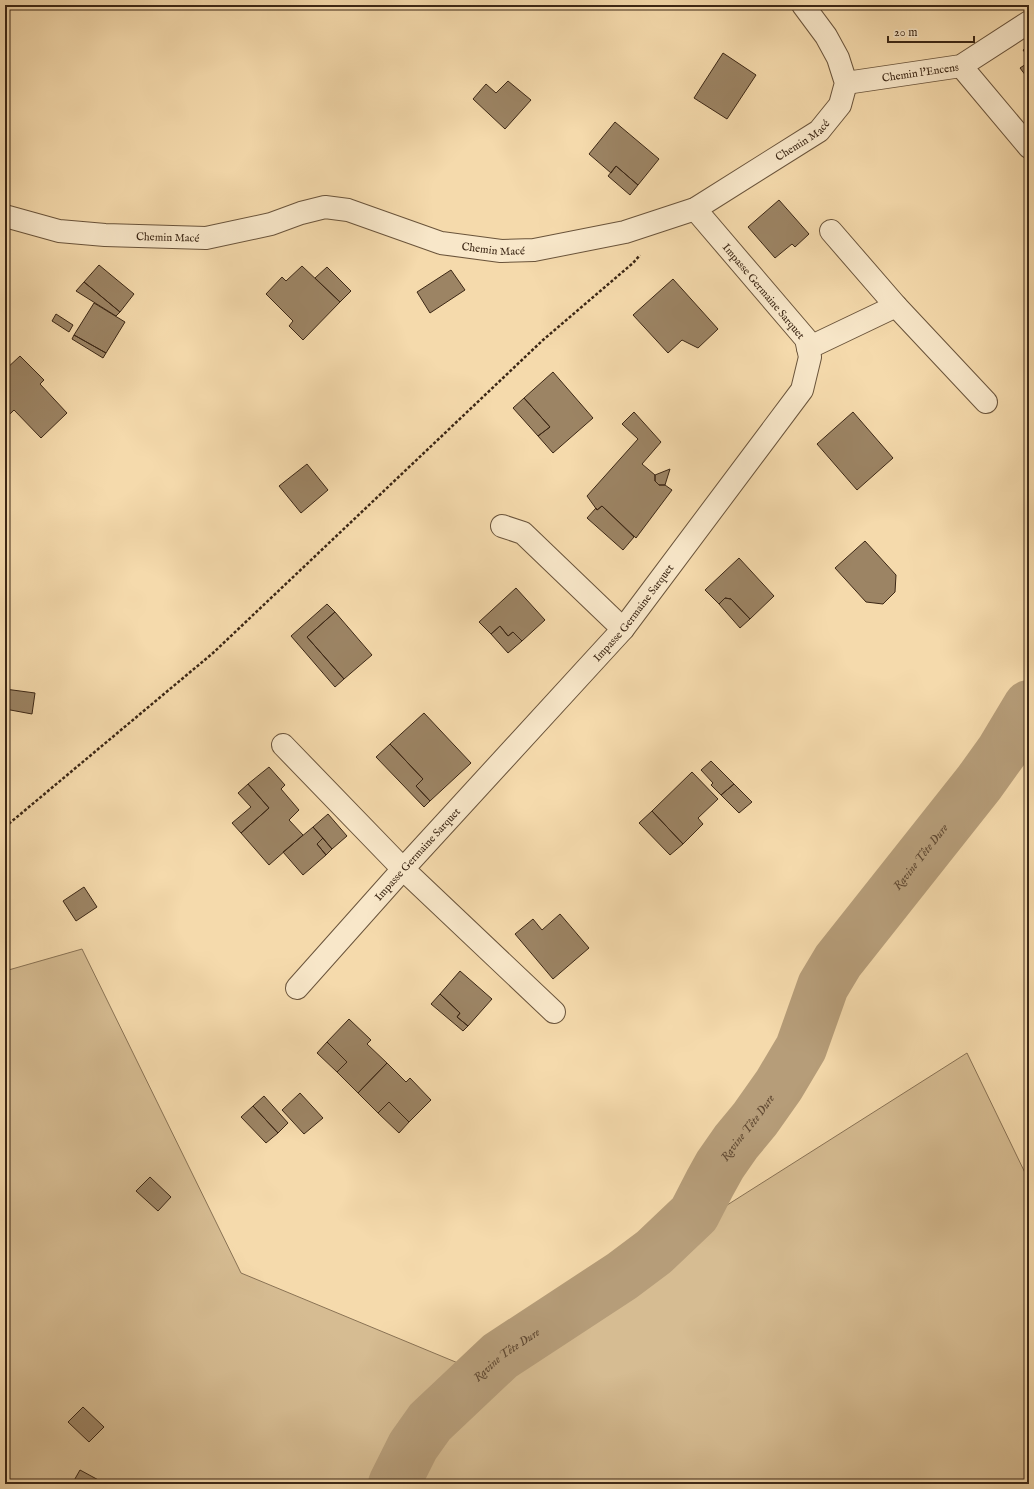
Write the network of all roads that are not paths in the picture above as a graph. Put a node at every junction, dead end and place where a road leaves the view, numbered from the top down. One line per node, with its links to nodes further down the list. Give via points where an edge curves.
1 (803, 5): 4 (street, via 826,36 838,58)
2 (1029, 22): 3 (street, Chemin l'Encens)
3 (961, 66): 4 (street, Chemin l'Encens); 5 (street)
4 (846, 83): 6 (street, Chemin Macé, via 840,105 819,131)
5 (1029, 147)
6 (695, 209): 7 (street, Chemin Macé, via 625,232 534,250 501,251 441,243 348,210 325,207 271,224 206,238 105,235 60,230); 10 (street, Impasse Germaine Sarquet, via 806,339)
7 (5, 216)
8 (831, 231): 9 (street)
9 (896, 306): 10 (street); 11 (street)
10 (808, 348): 13 (street, Impasse Germaine Sarquet, via 810,357 802,390)
11 (986, 402)
12 (502, 526): 13 (street, via 523,533)
13 (623, 629): 15 (street, Impasse Germaine Sarquet)
14 (283, 745): 15 (street)
15 (403, 869): 16 (street, Impasse Germaine Sarquet); 17 (street)
16 (297, 988)
17 (554, 1012)

